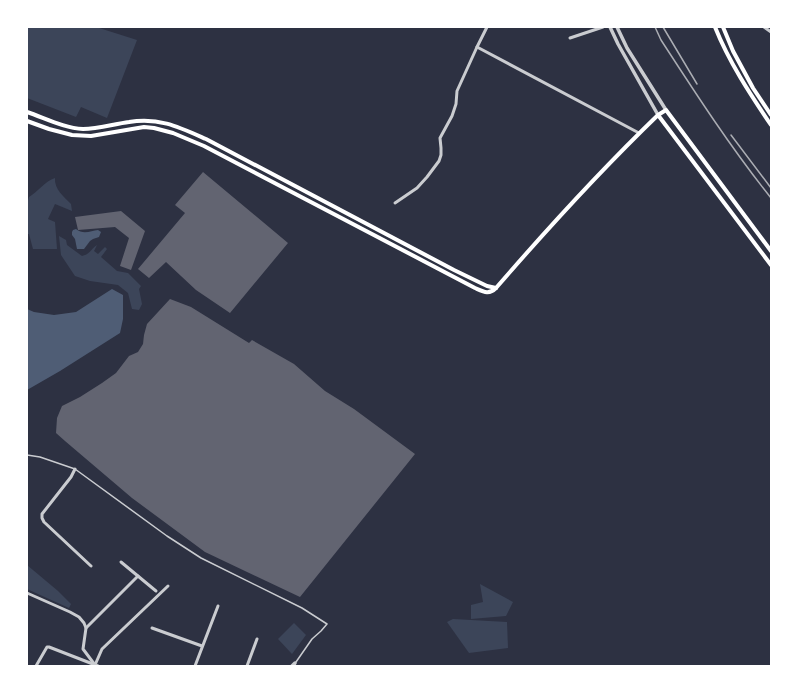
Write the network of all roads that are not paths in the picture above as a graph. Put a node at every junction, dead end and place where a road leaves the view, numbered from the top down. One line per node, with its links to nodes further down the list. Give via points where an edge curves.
1 (487, 27): 10 (street)
2 (603, 27): 9 (street)
3 (610, 27): 13 (street)
4 (617, 27): 11 (street, via 627,48)
5 (723, 27): 7 (street); 14 (main road, via 753,88)
6 (764, 27): 8 (street)
7 (716, 28): 16 (main road, via 726,52)
8 (771, 32)
9 (570, 38)
10 (477, 47): 17 (street); 18 (street, via 457,91 452,116 440,138 439,161 417,188)
11 (666, 110): 13 (main road); 19 (main road)
12 (27, 112): 21 (main road, via 82,129 142,120 154,120 176,126 206,139 467,277)
13 (658, 115): 17 (main road); 20 (main road)
14 (771, 115)
15 (27, 121): 21 (main road, via 72,135 91,136 144,127 173,133 204,146 475,288 491,292)
16 (771, 125)
17 (639, 133): 21 (main road, via 543,234)
18 (395, 204)
19 (771, 251)
20 (771, 265)
21 (496, 288)
22 (27, 455): 23 (lane)
23 (75, 468): 25 (street, via 42,514 42,518); 37 (lane, via 201,558 302,608 327,624)
24 (121, 562): 26 (street)
25 (91, 566)
26 (138, 576): 28 (street); 31 (street)
27 (168, 586): 36 (street, via 102,649)
28 (156, 591)
29 (27, 594): 31 (street, via 79,617)
30 (218, 606): 34 (street)
31 (86, 628): 36 (street, via 83,649)
32 (152, 628): 34 (street)
33 (258, 639): 40 (street)
34 (202, 646): 39 (street)
35 (88, 664): 36 (street); 38 (street, via 47,647)
36 (96, 665)
37 (293, 665)
38 (36, 666)
39 (195, 666)
40 (248, 666)

